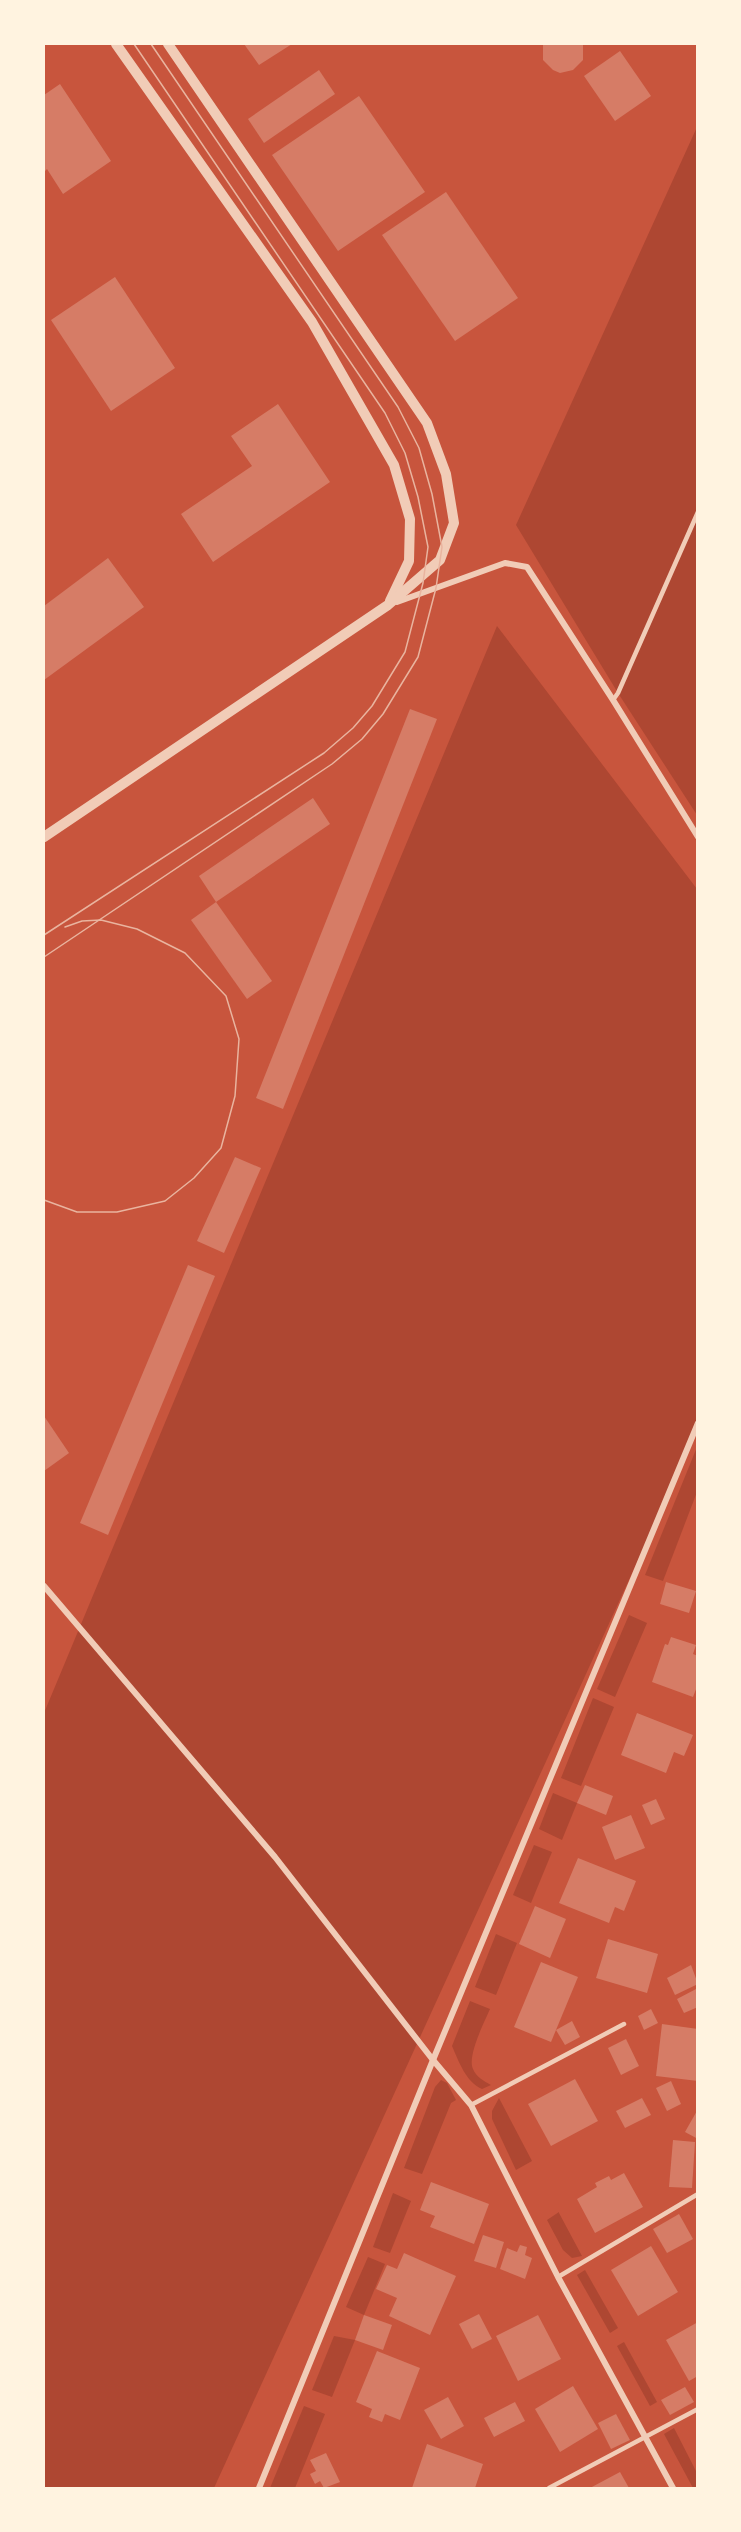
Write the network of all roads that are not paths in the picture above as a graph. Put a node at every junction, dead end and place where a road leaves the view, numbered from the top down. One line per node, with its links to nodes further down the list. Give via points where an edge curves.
1 (116, 44): 4 (street, via 312,322 394,465 410,519 409,561)
2 (168, 44): 4 (street, via 428,423 446,474 454,523 440,560)
3 (698, 512): 5 (lane)
4 (388, 605): 5 (street, via 505,563 526,567); 6 (street)
5 (613, 700): 7 (street)
6 (44, 837)
7 (698, 837)
8 (698, 1423): 11 (street)
9 (44, 1586): 11 (street, via 275,1857)
10 (624, 2024): 12 (lane)
11 (433, 2060): 12 (street); 17 (street)
12 (471, 2105): 14 (street)
13 (698, 2194): 14 (lane)
14 (558, 2277): 16 (street)
15 (698, 2409): 16 (lane)
16 (646, 2436): 18 (lane); 19 (street)
17 (259, 2488)
18 (549, 2488)
19 (674, 2488)

